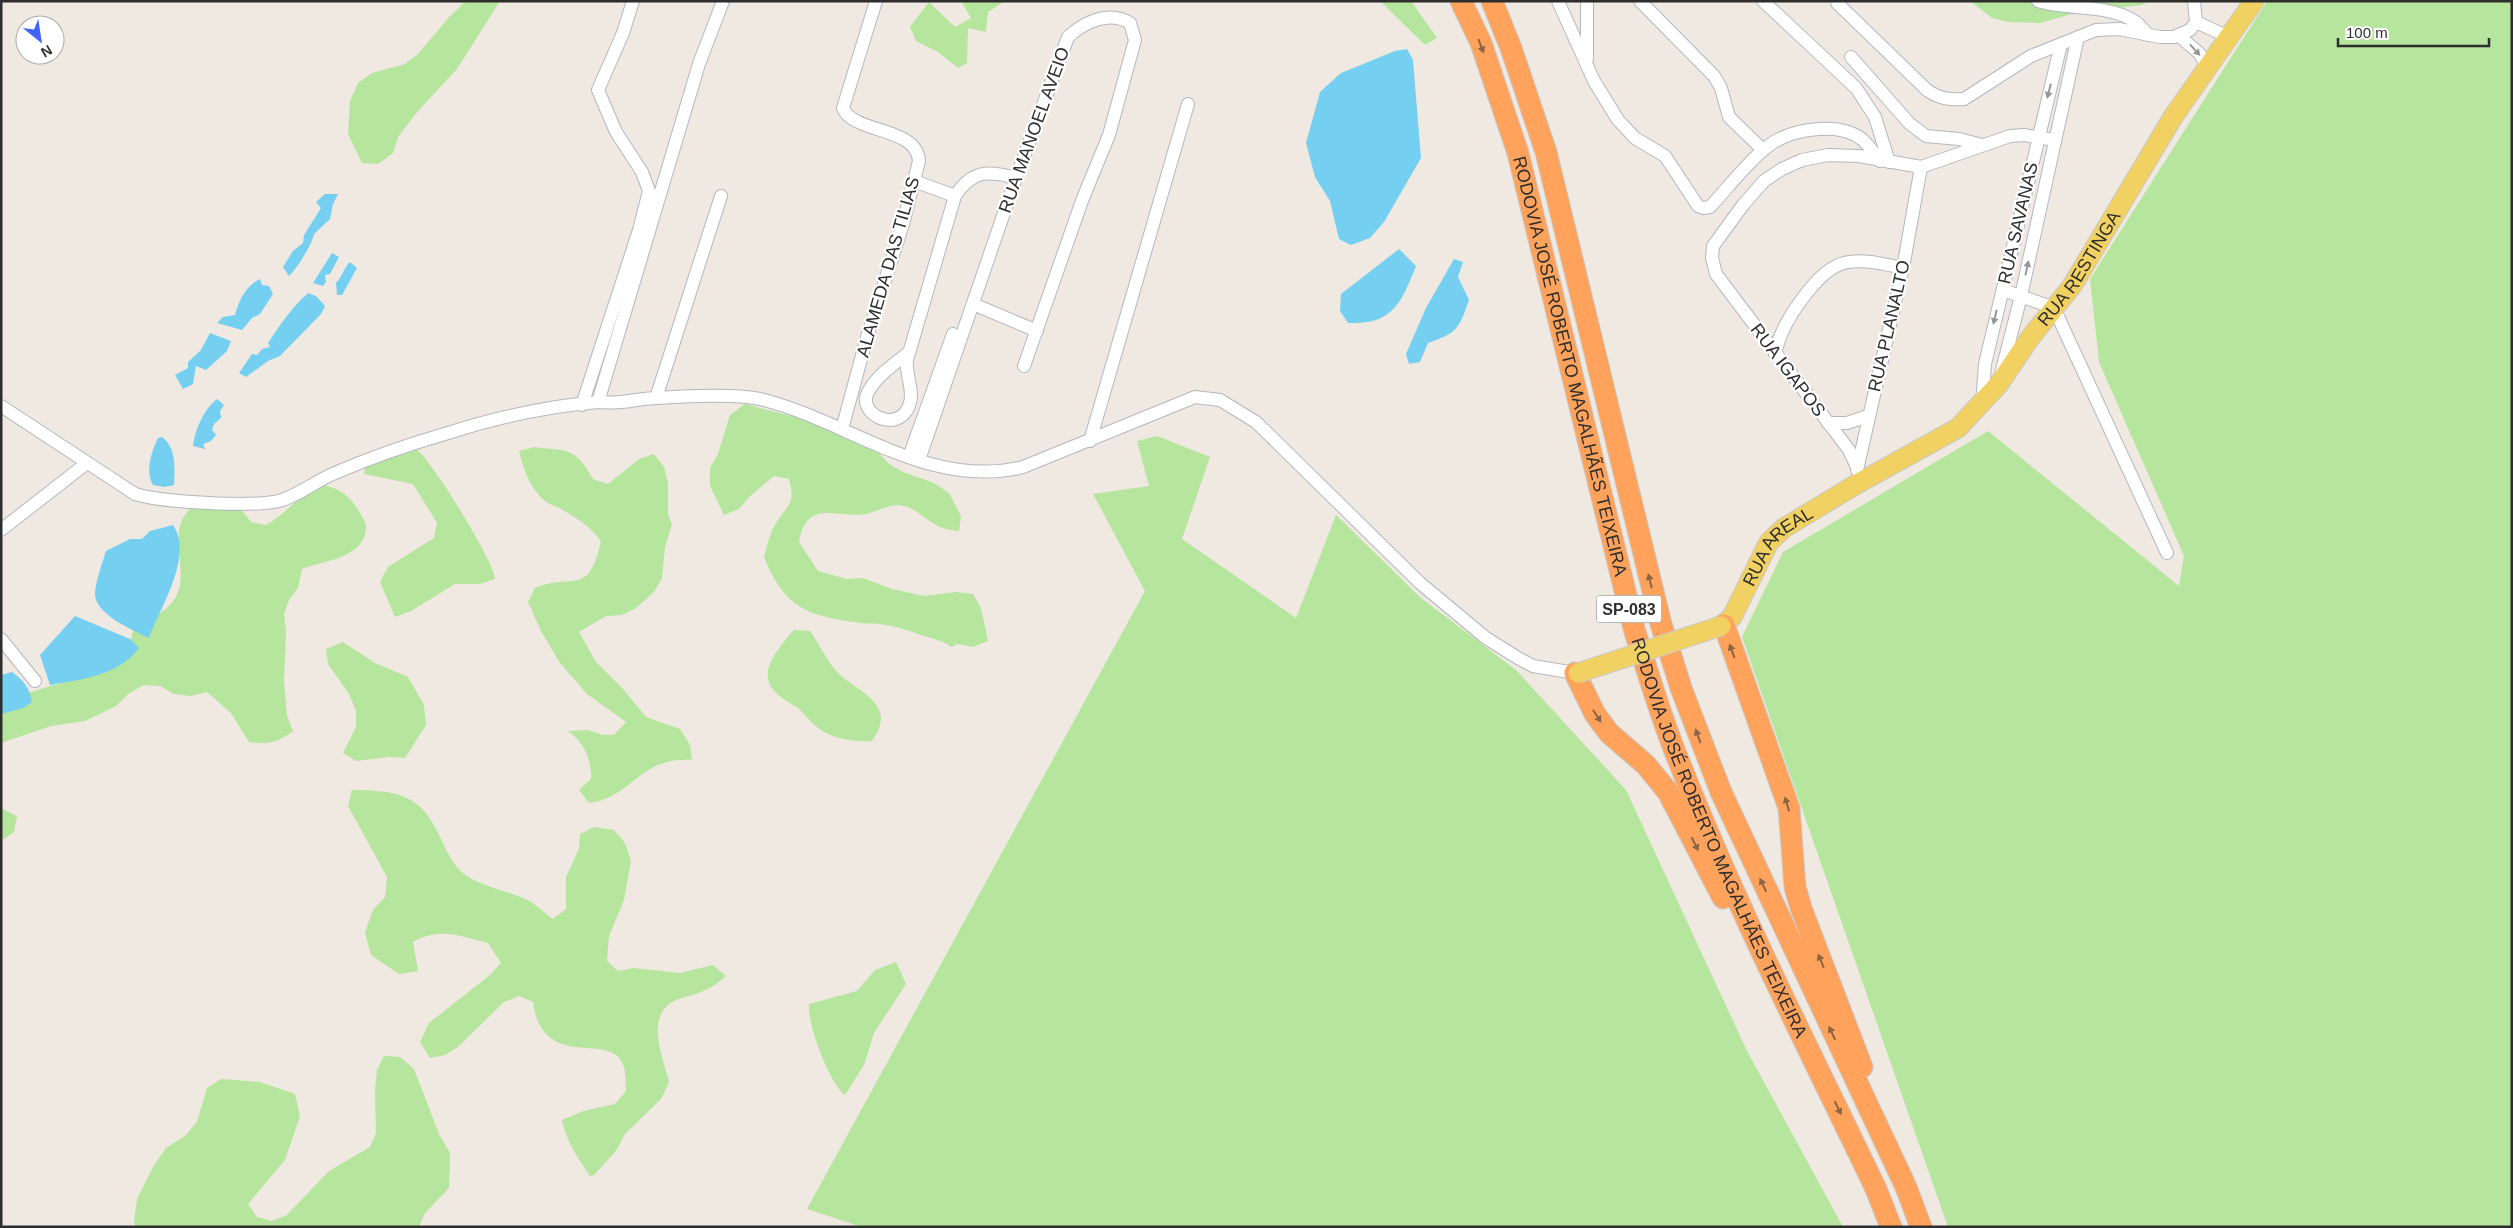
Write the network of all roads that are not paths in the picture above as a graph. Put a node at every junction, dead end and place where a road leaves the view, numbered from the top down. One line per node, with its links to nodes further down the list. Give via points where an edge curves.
1 (633, 1): 47 (street, via 598,90 616,132 642,172 648,191 639,230)
2 (723, 1): 45 (street, via 699,64)
3 (876, 1): 31 (street, ALAMEDA DAS TILIAS, via 844,108 851,117 898,136 914,148 919,158)
4 (1461, 1): 63 (highway, RODOVIA JOSÉ ROBERTO MAGALHÃES TEIXEIRA / SP-083, one-way to 63, via 1481,43 1518,153 1635,632 1656,698 1679,763 1726,872)
5 (1492, 1): 64 (highway, RODOVIA JOSÉ ROBERTO MAGALHÃES TEIXEIRA / SP-083, one-way to 5, via 1741,838 1684,697 1661,624 1546,152 1512,48)
6 (1558, 1): 21 (street)
7 (1586, 1): 21 (street)
8 (1640, 1): 27 (street, via 1714,76 1728,117)
9 (1763, 1): 28 (street, via 1856,88 1876,117)
10 (2038, 1): 16 (street, via 2054,6 2101,10 2133,20)
11 (2194, 1): 14 (street)
12 (2254, 1): 15 (main road, RUA RESTINGA)
13 (1837, 3): 19 (street, via 1928,91 1940,98 1964,99 2030,56)
14 (2196, 22): 15 (street, via 2222,34); 17 (street, via 2190,30)
15 (2232, 33): 22 (main road, RUA RESTINGA)
16 (2148, 34): 17 (street, via 2160,37); 18 (street, via 2112,29 2096,30)
17 (2178, 35): 22 (street, one-way to 22)
18 (2078, 37): 19 (street); 25 (street, RUA SAVANAS)
19 (2061, 44): 24 (street, RUA SAVANAS, one-way to 24)
20 (1851, 57): 26 (street, via 1908,122 1926,136)
21 (1587, 63): 27 (street, via 1618,120 1635,138 1665,156 1698,206 1710,207)
22 (2208, 67): 38 (main road, RUA RESTINGA, via 2173,117 2072,286)
23 (1188, 104): 52 (street)
24 (2038, 136): 25 (street); 26 (street, via 2010,136); 35 (street, RUA SAVANAS)
25 (2055, 140): 36 (street, RUA SAVANAS, one-way to 25)
26 (1982, 145): 29 (street)
27 (1763, 150): 28 (street, via 1775,141 1821,129 1844,132 1862,140)
28 (1885, 162): 29 (street); 41 (street, RUA IGAPOS, via 1859,156 1828,155 1802,160 1764,181 1713,246 1716,274)
29 (1921, 167): 34 (street, RUA PLANALTO)
30 (1012, 176): 33 (street, via 985,172 972,178); 37 (street, RUA MANOEL AVEIO); 39 (street, RUA MANOEL AVEIO, via 1068,37 1078,27 1103,18 1121,18 1130,23 1135,40 1109,135 1083,198); 53 (street, via 993,223)
31 (914, 181): 33 (street); 51 (street, ALAMEDA DAS TILIAS)
32 (721, 196): 44 (street)
33 (955, 196): 40 (street)
34 (1903, 268): 41 (street, via 1868,260 1844,262 1830,269 1819,277 1786,322); 49 (street, RUA PLANALTO)
35 (2003, 290): 36 (street); 46 (street, RUA SAVANAS, one-way to 46, via 1985,364)
36 (2021, 296): 38 (street); 43 (street, RUA SAVANAS)
37 (973, 304): 39 (street); 53 (street, RUA MANOEL AVEIO)
38 (2054, 308): 43 (main road, RUA RESTINGA); 58 (street)
39 (1037, 331): 42 (street, RUA MANOEL AVEIO)
40 (909, 352): 40 (street, via 906,366 911,400 908,408 899,419 880,418 870,410 865,399 867,393)
41 (1774, 354): 50 (street, RUA IGAPOS)
42 (1024, 366)
43 (1999, 384): 46 (main road, RUA RESTINGA)
44 (656, 398): 45 (street); 51 (street, via 721,396 762,399)
45 (598, 402): 47 (street)
46 (1982, 404): 56 (main road, RUA RESTINGA, via 1958,428)
47 (582, 405): 54 (street, via 493,420 400,447 334,473 287,499 267,503 146,497 123,487)
48 (1, 406): 54 (street)
49 (1868, 416): 50 (street, via 1847,423); 55 (street, RUA PLANALTO)
50 (1828, 423): 55 (street, RUA IGAPOS, via 1849,450)
51 (842, 429): 53 (street, via 886,450)
52 (1090, 441): 53 (street, via 1004,472 950,470); 61 (street, via 1195,397 1220,400 1256,422 1451,611 1533,666)
53 (914, 458)
54 (87, 463): 57 (street)
55 (1857, 467): 56 (street, RUA PLANALTO)
56 (1855, 486): 59 (main road, RUA AREAL, via 1784,528 1769,542 1737,609)
57 (1, 530)
58 (2167, 553)
59 (1722, 626): 61 (main road, bridge); 64 (highway, one-way to 59, via 1801,908 1795,887 1789,808)
60 (3, 646): 62 (street)
61 (1576, 673): 63 (highway, one-way to 63, via 1595,714 1609,733 1646,765 1668,792 1733,917)
62 (35, 681)
63 (1822, 1075): 65 (highway, RODOVIA JOSÉ ROBERTO MAGALHÃES TEIXEIRA / SP-083, one-way to 65)
64 (1906, 1187): 66 (highway, RODOVIA JOSÉ ROBERTO MAGALHÃES TEIXEIRA / SP-083)
65 (1891, 1227)
66 (1921, 1227)

